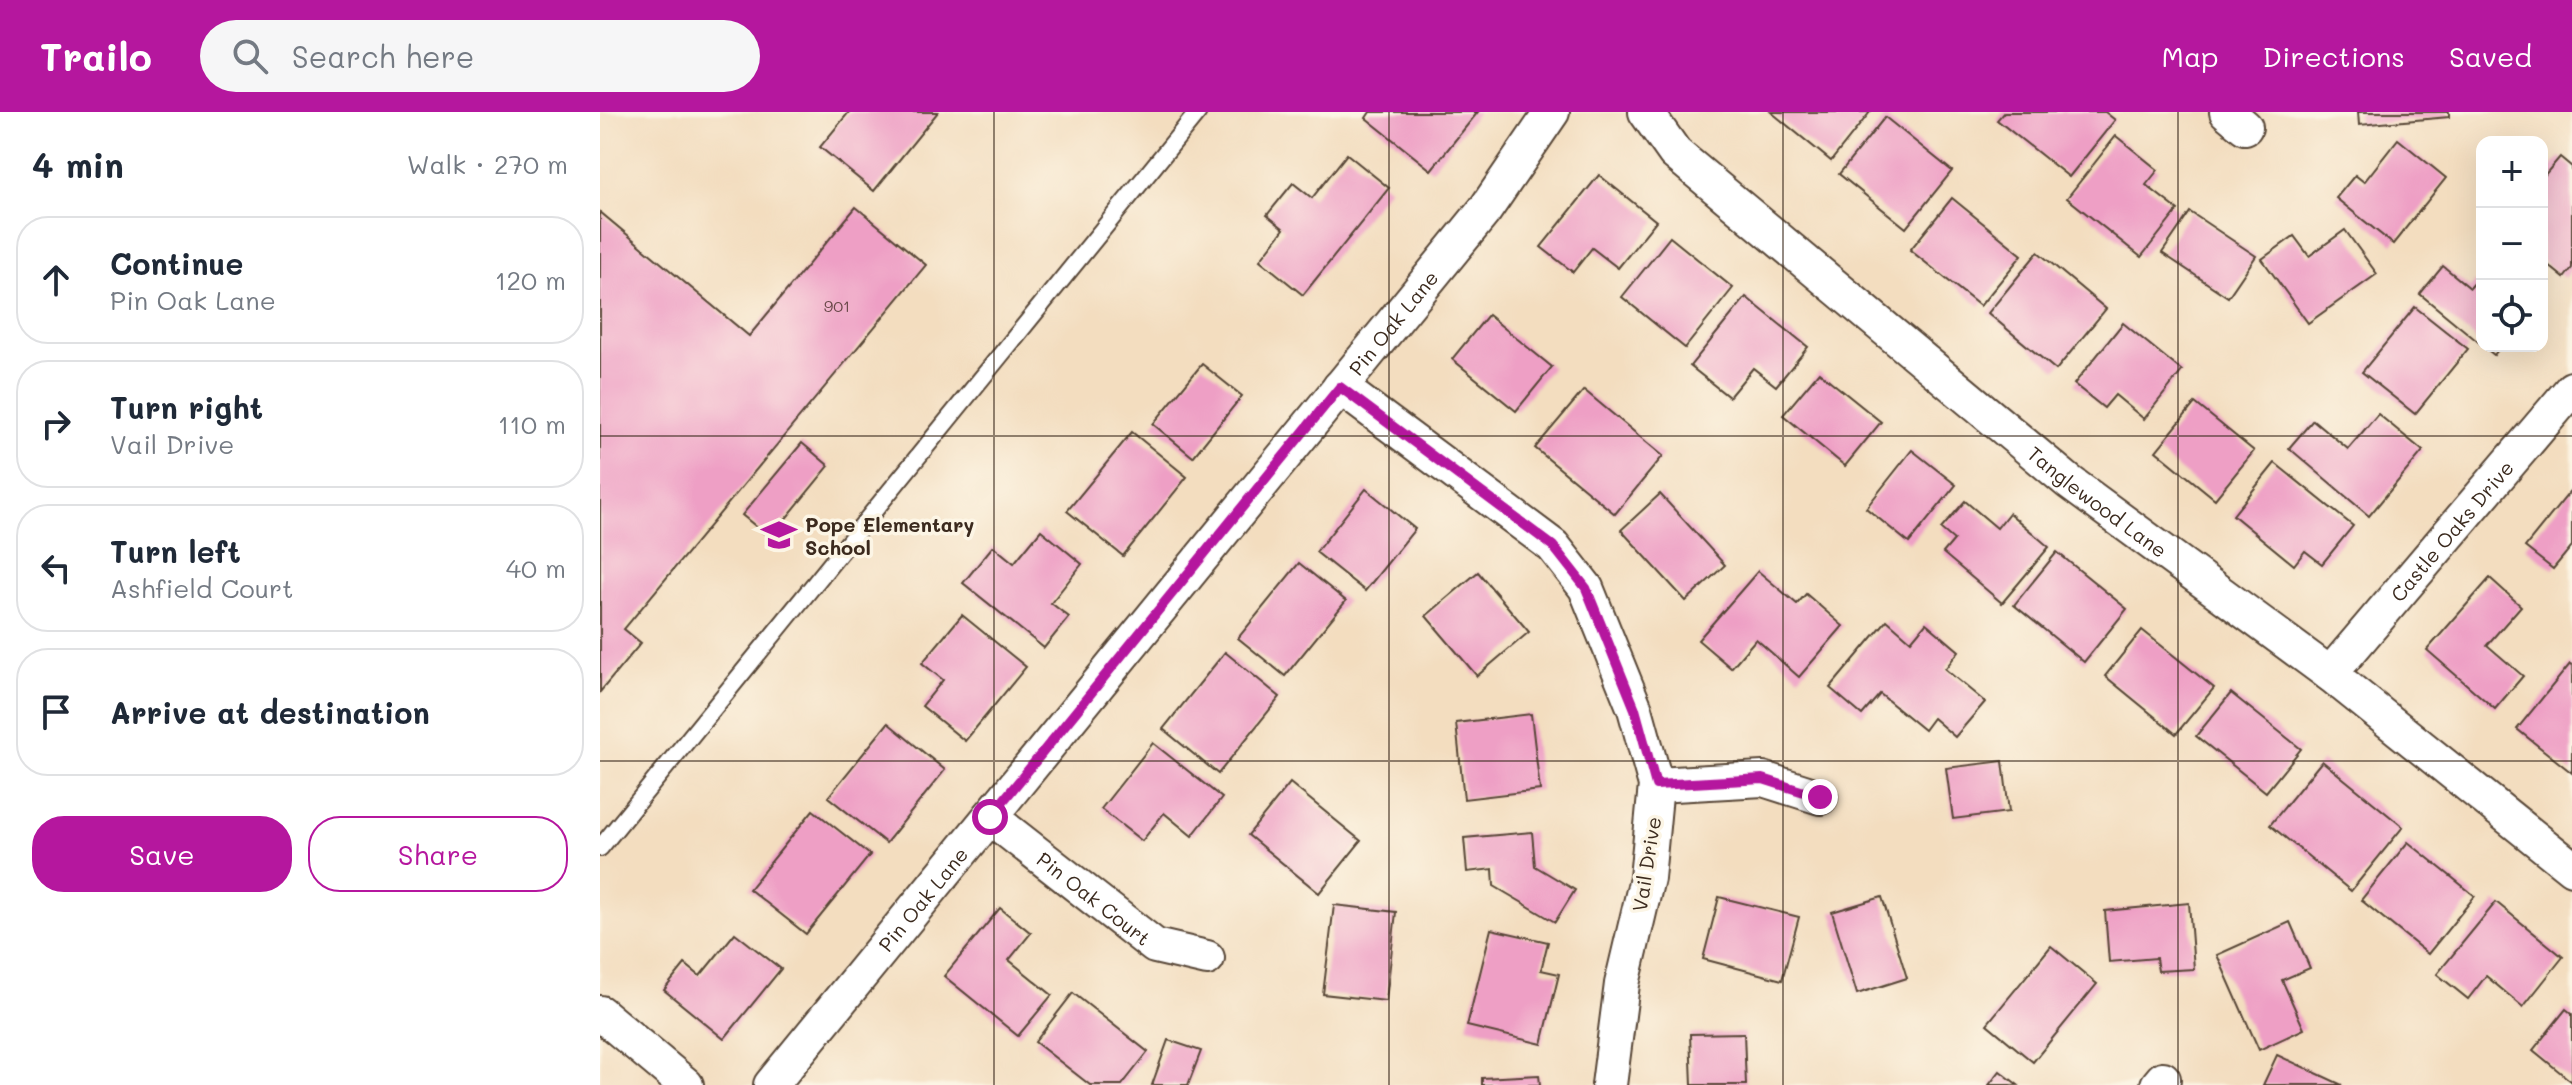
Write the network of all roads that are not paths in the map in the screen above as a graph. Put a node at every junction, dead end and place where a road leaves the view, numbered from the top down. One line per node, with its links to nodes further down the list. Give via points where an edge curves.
1 (1198, 112): 10 (lane)
2 (1552, 112): 4 (street, Pin Oak Lane, via 1485,210)
3 (1646, 112): 6 (street, Tanglewood Lane, via 1675,153 2069,482)
4 (1340, 387): 7 (street, Vail Drive, via 1553,546 1586,588 1635,709); 9 (street, Pin Oak Lane)
5 (2572, 389): 6 (street, Castle Oaks Drive)
6 (2330, 674): 11 (street, Tanglewood Lane)
7 (1656, 785): 8 (street, via 1763,779); 16 (street, Vail Drive, via 1647,878 1622,984)
8 (1820, 797)
9 (990, 817): 12 (street, Pin Oak Court, via 1155,946); 15 (street, Pin Oak Lane)
10 (600, 848)
11 (2572, 868)
12 (1207, 958)
13 (600, 1013): 14 (street)
14 (686, 1085)
15 (771, 1085)
16 (1609, 1085)

